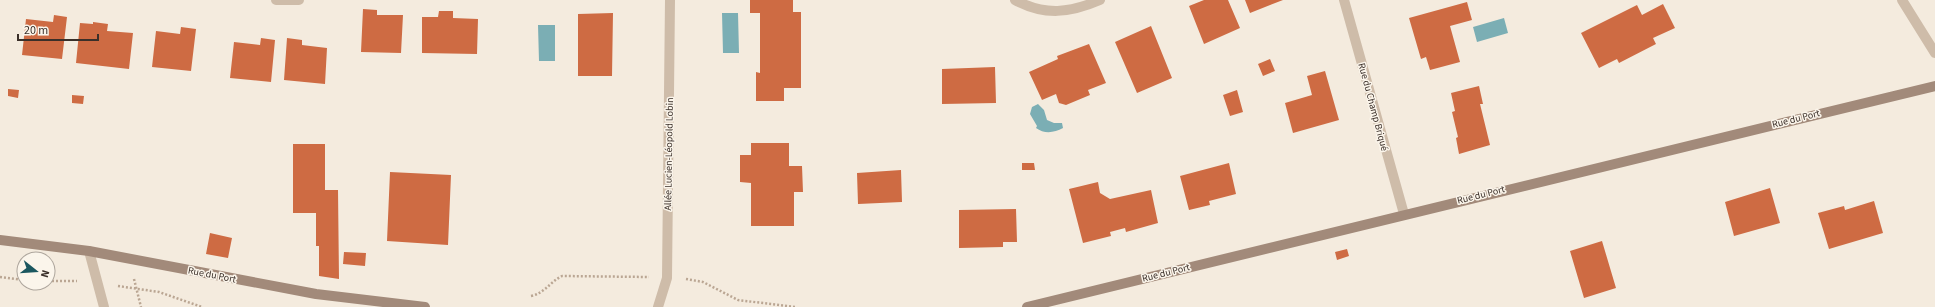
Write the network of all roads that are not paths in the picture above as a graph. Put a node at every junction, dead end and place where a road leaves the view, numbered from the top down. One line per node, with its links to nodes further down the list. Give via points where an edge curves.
1 (276, 0): 2 (street)
2 (281, 0): 3 (street)
3 (299, 0)
4 (670, 0): 16 (street, Allée Lucien-Léopold Lobin, via 668,278)
5 (1015, 0): 6 (street, via 1053,12 1070,11)
6 (1100, 0)
7 (1344, 0): 11 (street, Rue du Champ Briqué)
8 (1902, 0): 9 (street)
9 (1935, 53)
10 (1935, 86): 11 (street, Rue du Port)
11 (1404, 214): 17 (street, Rue du Port)
12 (0, 240): 13 (street, Rue du Port)
13 (89, 251): 14 (street); 15 (street, Rue du Port, via 316,294)
14 (104, 307)
15 (425, 307)
16 (658, 307)
17 (1027, 307)

